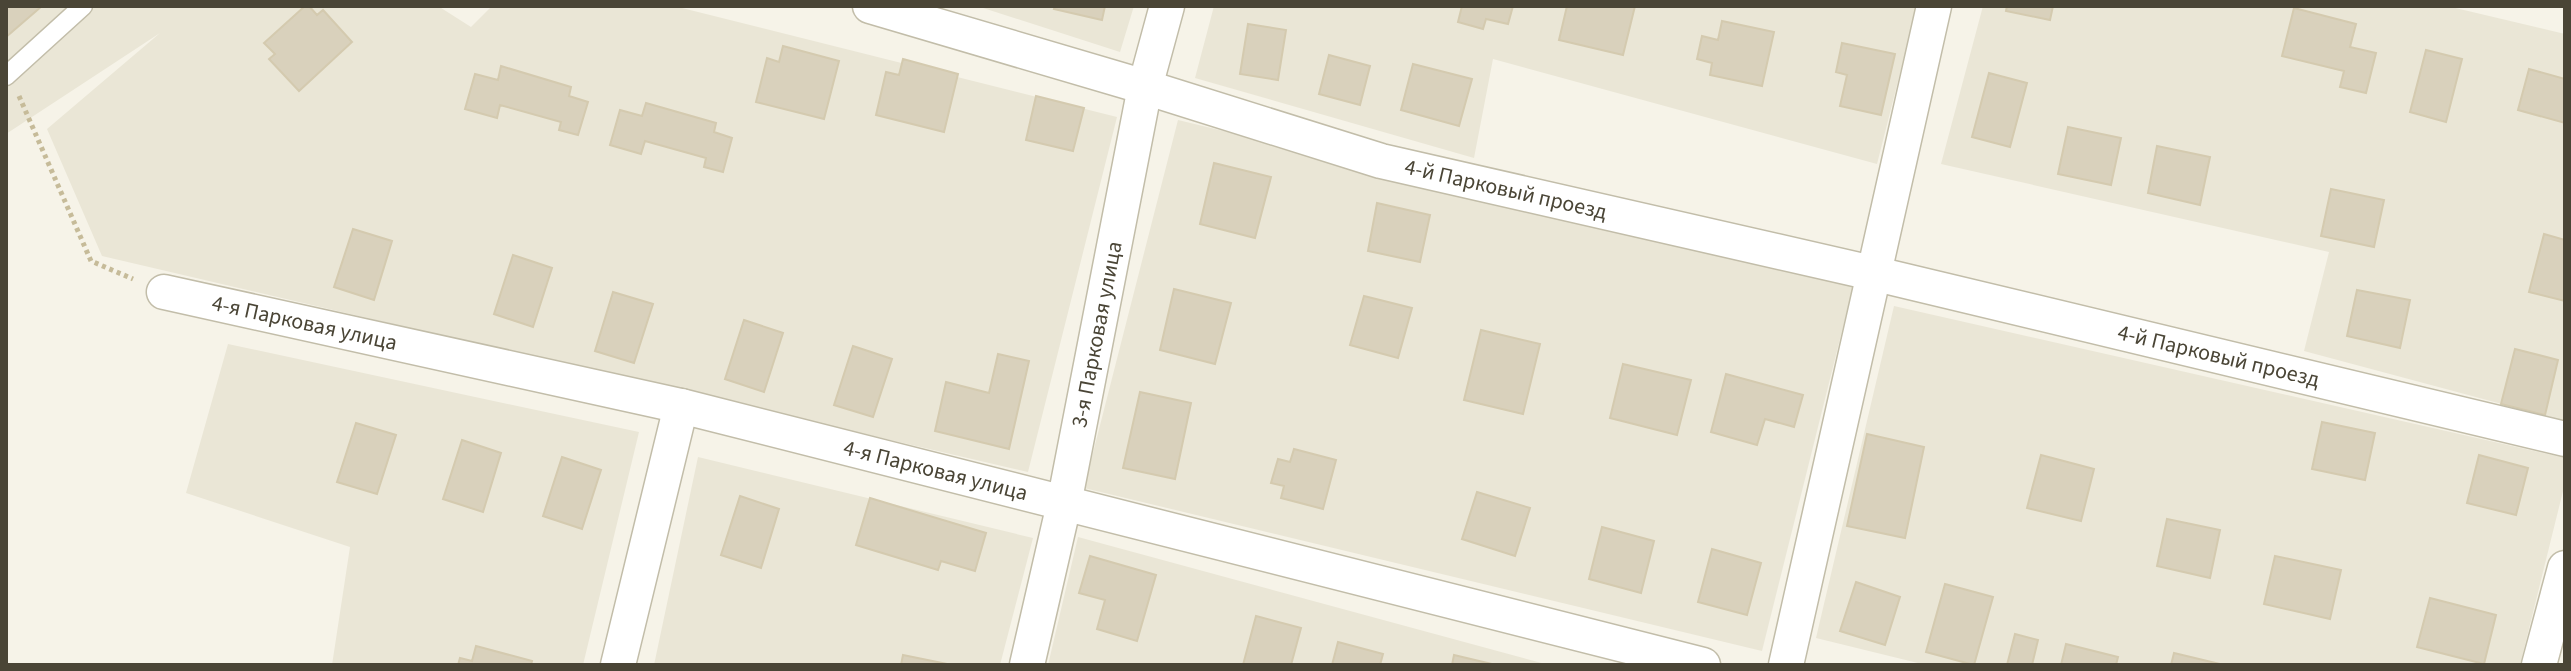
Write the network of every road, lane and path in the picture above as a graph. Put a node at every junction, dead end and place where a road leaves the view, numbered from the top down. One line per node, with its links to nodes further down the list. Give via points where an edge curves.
1 (83, 6): 5 (lane)
2 (870, 6): 6 (street, 4-й Парковый проезд)
3 (1167, 6): 6 (street, 3-я Парковая улица)
4 (1934, 6): 7 (street)
5 (8, 74): 8 (path, via 91,261)
6 (1145, 87): 7 (street, 4-й Парковый проезд, via 1381,161); 11 (street, 3-я Парковая улица)
7 (1872, 273): 10 (street, 4-й Парковый проезд); 16 (street)
8 (164, 292): 9 (street, 4-я Парковая улица)
9 (681, 406): 11 (street, 4-я Парковая улица); 13 (street)
10 (2565, 439)
11 (1064, 504): 14 (street, 3-я Парковая улица); 15 (street, 4-я Парковая улица)
12 (2565, 568): 17 (street)
13 (618, 665)
14 (1027, 665)
15 (1703, 665)
16 (1786, 665)
17 (2539, 665)

